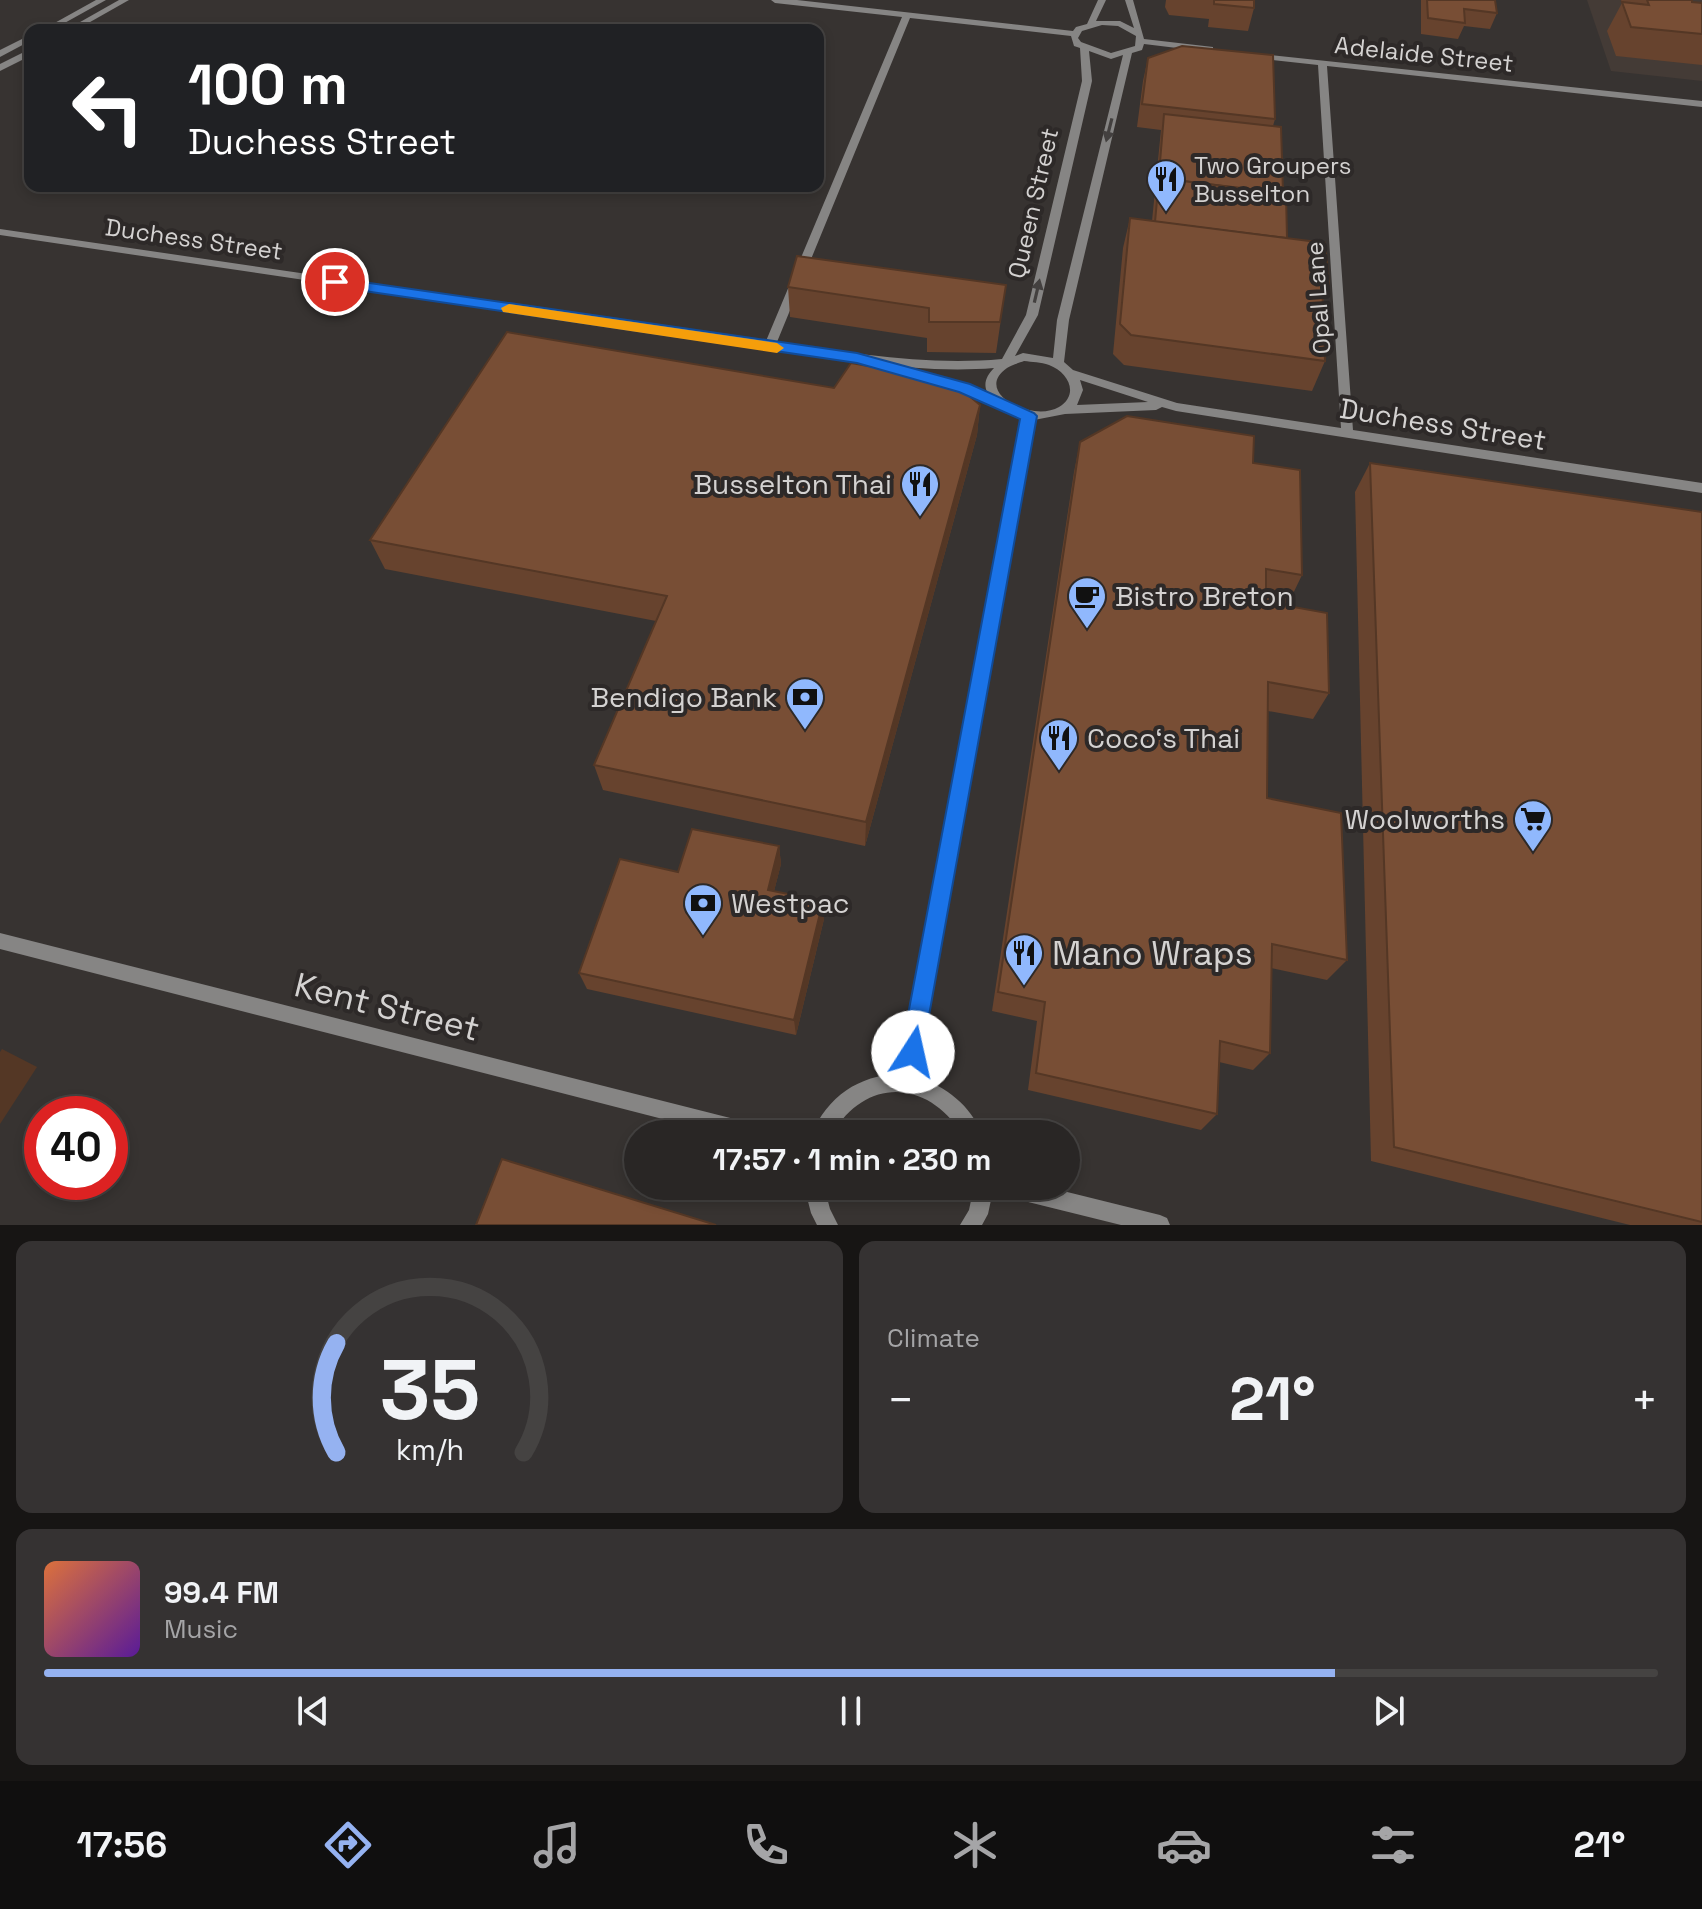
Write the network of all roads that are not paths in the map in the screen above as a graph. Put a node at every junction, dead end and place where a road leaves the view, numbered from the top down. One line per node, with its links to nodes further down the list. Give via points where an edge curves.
1 (102, 0): 8 (street)
2 (125, 0): 9 (street)
3 (775, 0): 6 (street)
4 (1102, 0): 7 (street)
5 (1129, 0): 11 (street)
6 (907, 15): 10 (street); 23 (street)
7 (1091, 23): 10 (street); 11 (street, via 1120,24)
8 (57, 24)
9 (81, 24)
10 (1075, 34): 13 (street)
11 (1142, 38): 14 (street); 16 (street, via 1139,48)
12 (24, 41): 15 (street)
13 (1084, 49): 16 (street); 25 (street, Queen Street, one-way to 13, via 1032,315 1087,81)
14 (1227, 52)
15 (0, 54)
16 (1128, 54): 26 (street, Queen Street, one-way to 26, via 1063,320)
17 (1243, 54): 19 (street, Adelaide Street)
18 (24, 55): 20 (street)
19 (1322, 64): 21 (street, Adelaide Street); 32 (street, Opal Lane)
20 (0, 68)
21 (1702, 104)
22 (0, 232): 23 (street, Duchess Street)
23 (769, 347): 24 (street, Duchess Street)
24 (857, 358): 25 (street, Duchess Street, via 954,366); 28 (street, Duchess Street)
25 (1005, 362): 26 (street, via 1041,358); 28 (street, via 989,386)
26 (1058, 363): 27 (street)
27 (1071, 373): 29 (street, Duchess Street); 30 (street, via 1077,399)
28 (995, 399): 31 (street)
29 (1176, 407): 30 (street, Duchess Street); 32 (street, Duchess Street)
30 (1066, 410): 31 (street)
31 (1029, 416): 35 (street)
32 (1347, 433): 33 (street, Duchess Street)
33 (1702, 488)
34 (0, 941): 36 (street, Kent Street)
35 (907, 1082): 37 (street, via 862,1088 838,1106); 38 (street, via 945,1097)
36 (703, 1120)
37 (830, 1120)
38 (966, 1120)
39 (818, 1200): 42 (street)
40 (981, 1200): 43 (street)
41 (1060, 1200): 44 (street)
42 (828, 1225)
43 (970, 1225)
44 (1160, 1225)

